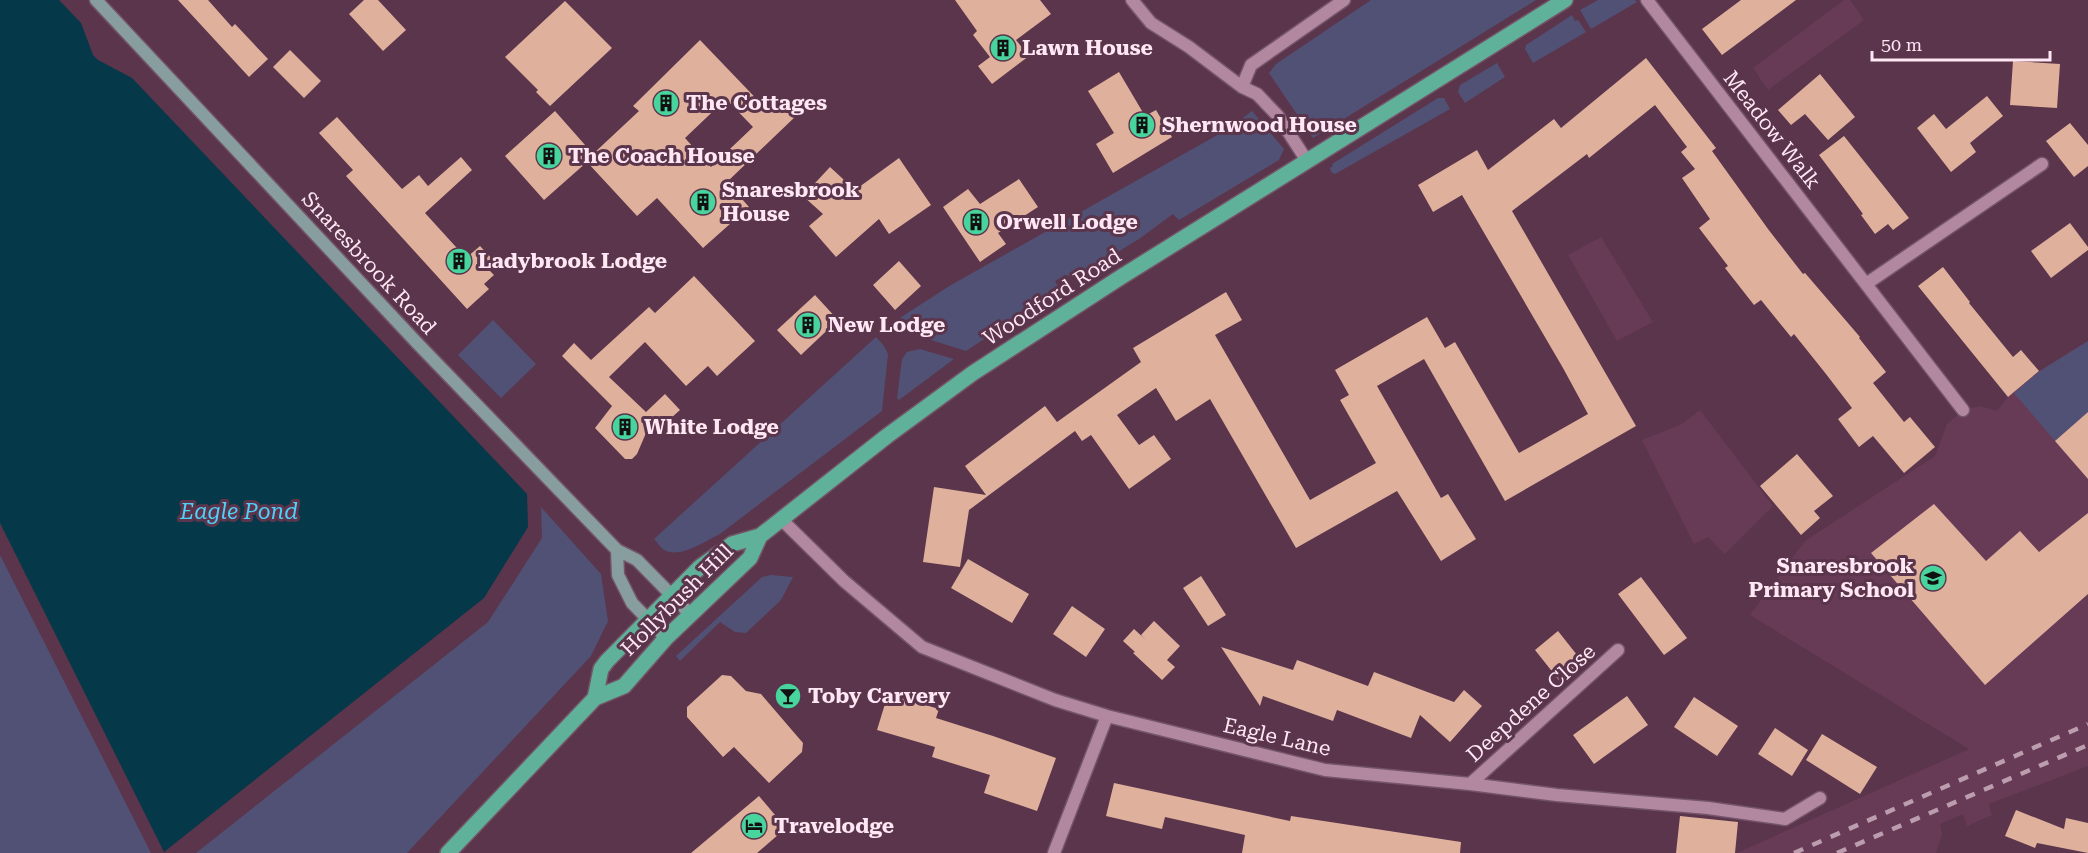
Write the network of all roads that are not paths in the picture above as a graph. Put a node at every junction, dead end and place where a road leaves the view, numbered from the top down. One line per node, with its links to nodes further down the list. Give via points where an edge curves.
1 (96, 0): 13 (street, Snaresbrook Road)
2 (1132, 0): 6 (street, via 1151,22)
3 (1344, 0): 6 (street, via 1251,65)
4 (1565, 0): 7 (main road, Woodford Road)
5 (1647, 0): 9 (street, Meadow Walk)
6 (1242, 87): 7 (street, via 1257,94 1278,117)
7 (1307, 161): 11 (main road, Woodford Road, via 973,374)
8 (2042, 164): 9 (street)
9 (1866, 284): 10 (street, Meadow Walk)
10 (1963, 410)
11 (782, 519): 12 (main road, Woodford Road); 20 (street, Eagle Lane, via 844,581 922,647 1055,700)
12 (760, 536): 14 (main road, Hollybush Hill, via 732,544 700,567); 15 (main road, Hollybush Hill, via 750,558)
13 (617, 550): 14 (street, Snaresbrook Road, via 637,560); 16 (street, via 618,575 632,603)
14 (672, 596): 15 (street, Snaresbrook Road); 16 (main road, Hollybush Hill)
15 (690, 614): 17 (main road, Hollybush Hill)
16 (647, 620): 17 (street); 19 (main road, Hollybush Hill, via 601,669)
17 (666, 638): 19 (main road, Hollybush Hill, via 624,686)
18 (1618, 650): 21 (street, Deepdene Close)
19 (595, 699): 23 (main road, Hollybush Hill)
20 (1107, 716): 21 (street, Eagle Lane, via 1325,770); 24 (street)
21 (1470, 784): 22 (street, Eagle Lane, via 1785,819)
22 (1820, 798)
23 (448, 853)
24 (1054, 853)

